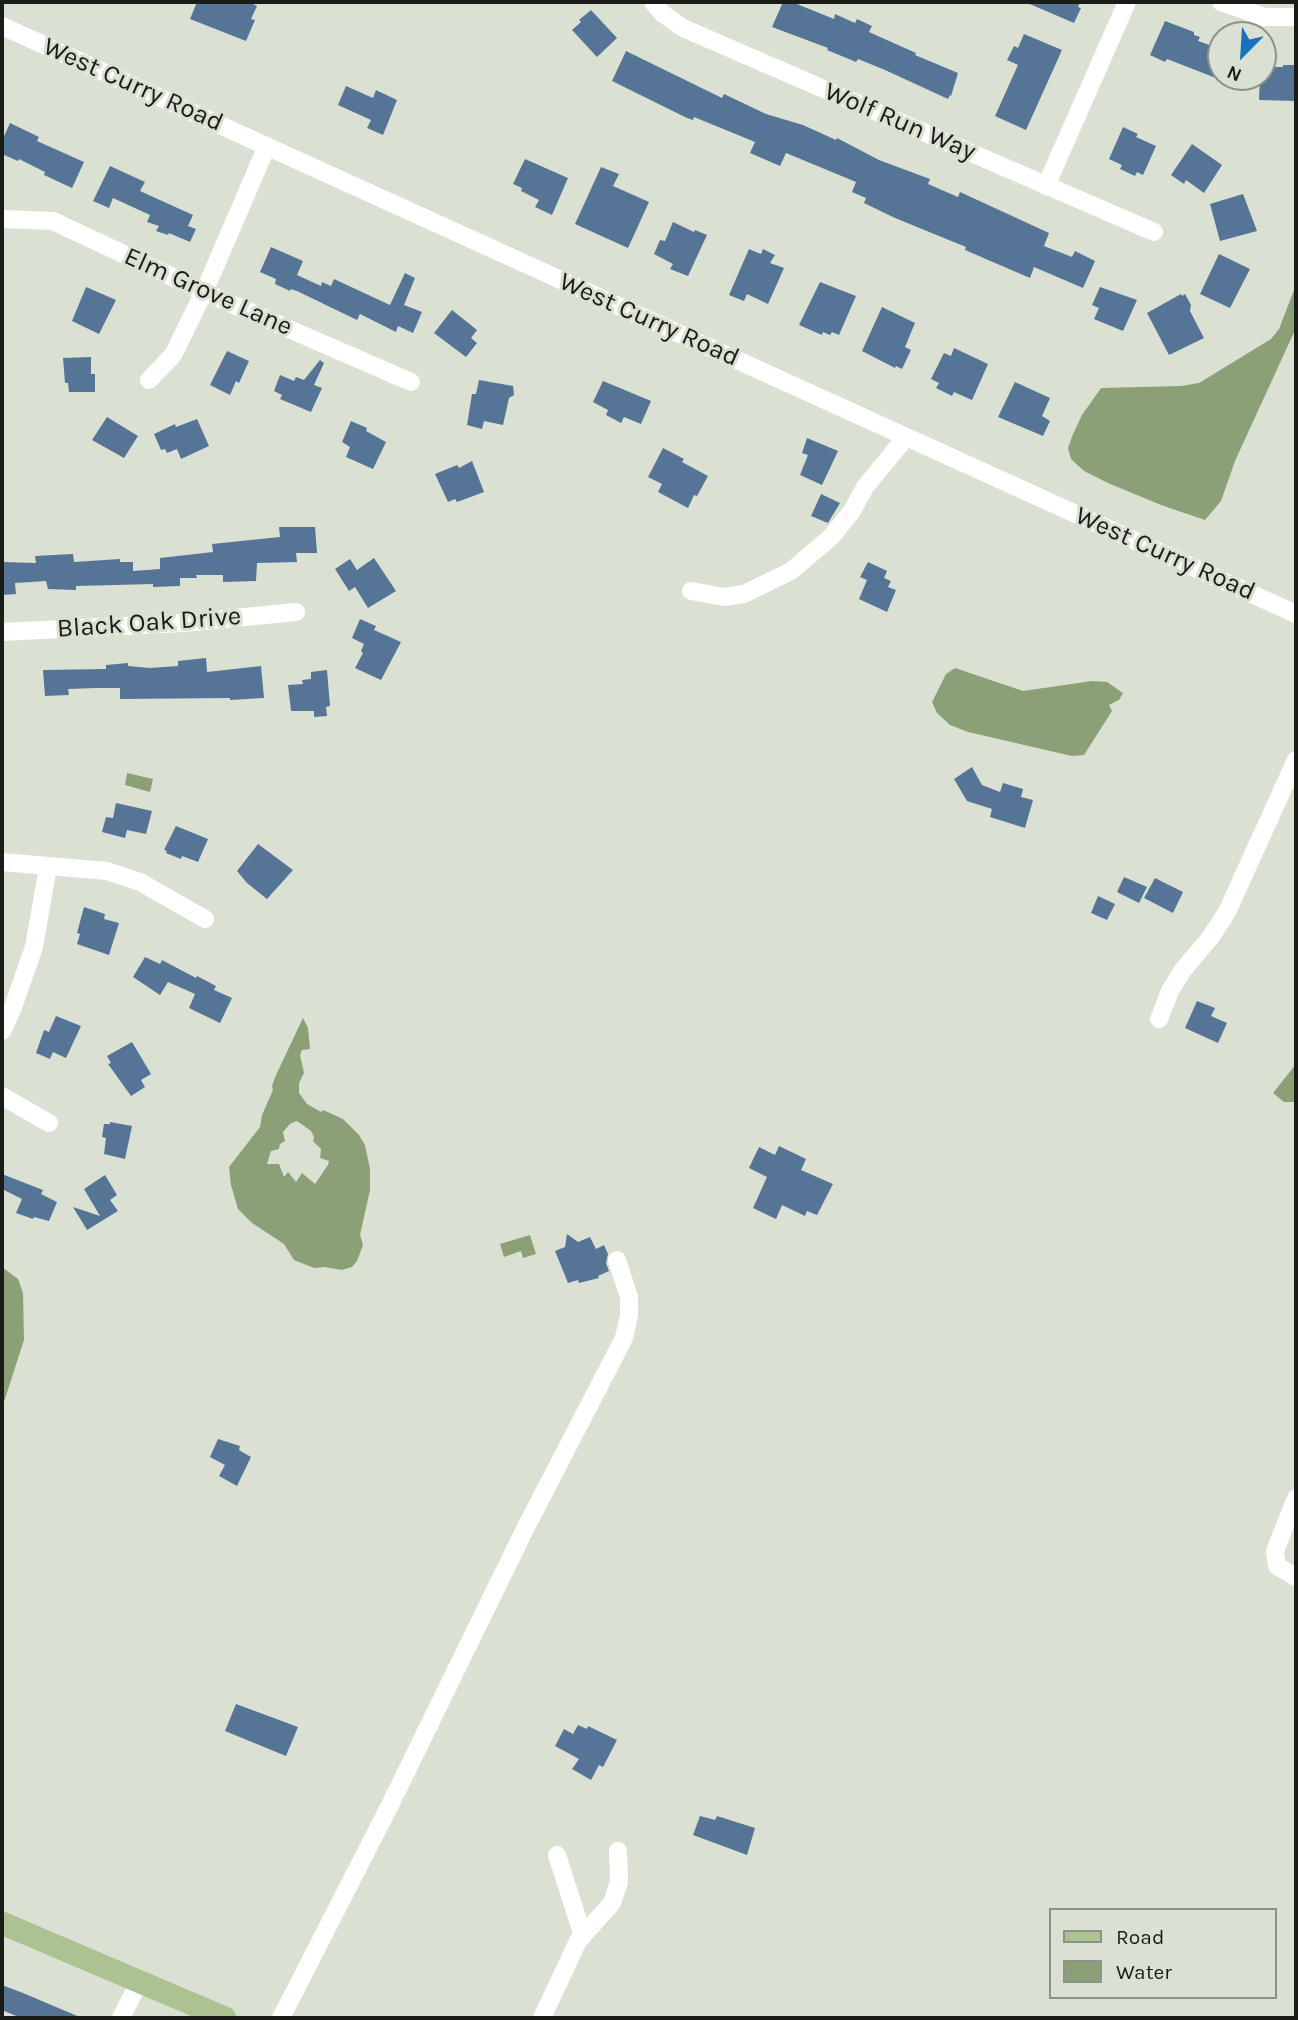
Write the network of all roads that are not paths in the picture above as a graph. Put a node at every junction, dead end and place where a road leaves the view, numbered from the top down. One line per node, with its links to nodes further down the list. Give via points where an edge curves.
1 (653, 2): 7 (street, Wolf Run Way, via 683,28)
2 (1127, 2): 7 (street)
3 (1221, 2): 4 (street, via 1264,17)
4 (1296, 17)
5 (2, 26): 6 (street, West Curry Road)
6 (267, 146): 10 (street); 13 (street, West Curry Road)
7 (1046, 186): 9 (street, Wolf Run Way)
8 (2, 219): 10 (street, Elm Grove Lane, via 53,221)
9 (1154, 232)
10 (204, 292): 11 (street, via 173,355); 12 (street, Elm Grove Lane)
11 (149, 380)
12 (411, 382)
13 (906, 437): 14 (street, via 831,537 791,572 744,594 724,597); 16 (street, West Curry Road)
14 (691, 592)
15 (296, 612): 17 (street, Black Oak Drive)
16 (1296, 614)
17 (2, 632)
18 (1296, 760): 22 (street, via 1227,912 1170,991)
19 (2, 862): 20 (street)
20 (48, 867): 21 (street, via 129,878); 23 (street, via 34,947)
21 (205, 919)
22 (1159, 1019)
23 (2, 1031)
24 (2, 1096): 25 (street)
25 (49, 1123)
26 (618, 1260): 36 (street, via 629,1297 624,1338)
27 (1296, 1498): 28 (street, via 1275,1551 1277,1566)
28 (1296, 1577)
29 (618, 1852): 32 (street, via 620,1882 612,1903)
30 (557, 1855): 32 (street)
31 (2, 1923): 33 (main road)
32 (583, 1937): 37 (street)
33 (139, 1982): 34 (street); 35 (main road)
34 (121, 2018)
35 (225, 2018)
36 (281, 2018)
37 (542, 2018)

